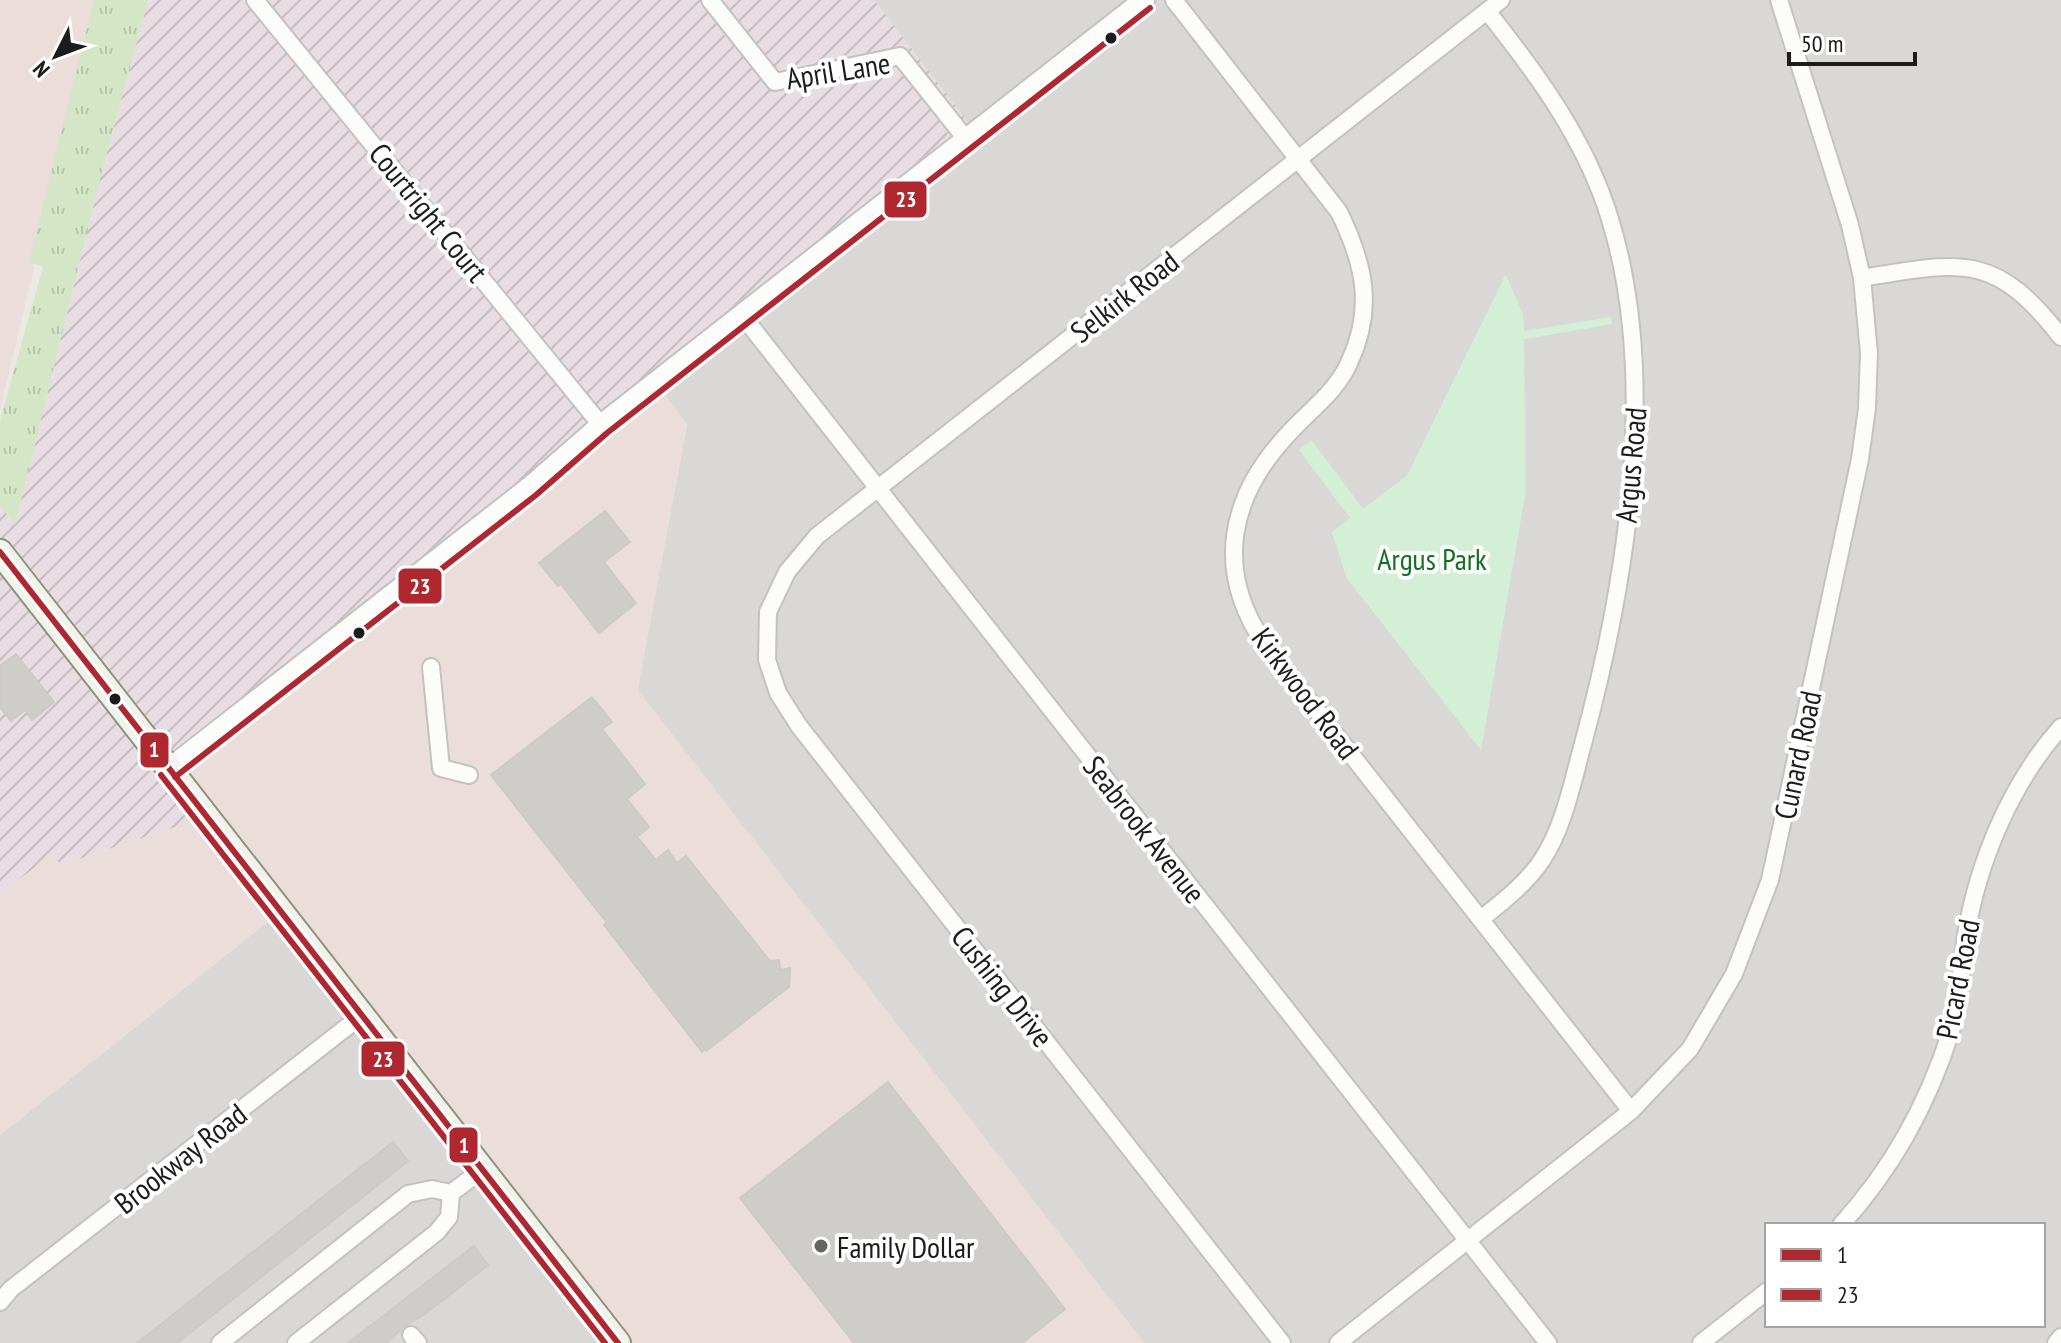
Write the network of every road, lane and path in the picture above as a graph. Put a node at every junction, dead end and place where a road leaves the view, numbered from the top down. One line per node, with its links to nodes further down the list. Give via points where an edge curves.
1 (255, 0): 13 (street, Courtright Court)
2 (710, 0): 8 (street, April Lane, via 775,82 900,56)
3 (1144, 0): 8 (street)
4 (1174, 0): 9 (street, Kirkwood Road)
5 (1501, 0): 7 (street, Selkirk Road)
6 (1779, 0): 10 (street, Cunard Road)
7 (1487, 11): 9 (street, Selkirk Road); 21 (street, Argus Road, via 1554,100 1594,178 1610,219 1630,306 1636,392 1627,520 1606,647 1565,808 1542,860)
8 (966, 139): 11 (street)
9 (1299, 158): 14 (street, Selkirk Road); 21 (street, Kirkwood Road, via 1339,212 1356,248 1365,287 1362,327 1349,365 1326,399 1265,460 1245,493 1234,533 1239,592 1266,646)
10 (1862, 278): 12 (street, via 1969,267 2023,294); 23 (street, Cunard Road, via 1869,353 1860,459 1770,880 1734,974 1690,1049)
11 (742, 315): 13 (street); 14 (street, Seabrook Avenue)
12 (2061, 337)
13 (601, 425): 19 (street, via 530,487)
14 (877, 488): 16 (street, Selkirk Road, via 817,536 787,572); 27 (street, Seabrook Avenue)
15 (0, 552): 19 (main road)
16 (768, 612): 34 (street, Cushing Drive, via 767,660 778,693 799,726)
17 (431, 667): 20 (street, via 441,768)
18 (2061, 727): 26 (street, Picard Road, via 2016,791 1983,860 1952,1028 1923,1106 1892,1161)
19 (169, 769): 22 (main road)
20 (469, 775)
21 (1481, 919): 23 (street, Kirkwood Road)
22 (361, 1016): 24 (main road); 29 (street, Brookway Road)
23 (1631, 1111): 27 (street, Cunard Road)
24 (482, 1170): 25 (street); 33 (main road)
25 (451, 1193): 31 (street, via 432,1189 408,1194); 32 (street, via 449,1217 437,1232)
26 (1843, 1223)
27 (1467, 1241): 35 (street, Cunard Road); 36 (street, Seabrook Avenue)
28 (1765, 1293): 37 (street)
29 (0, 1302)
30 (2061, 1337): 38 (street)
31 (220, 1343)
32 (296, 1343)
33 (618, 1343)
34 (1282, 1343)
35 (1338, 1343)
36 (1548, 1343)
37 (1701, 1343)
38 (2056, 1343)

